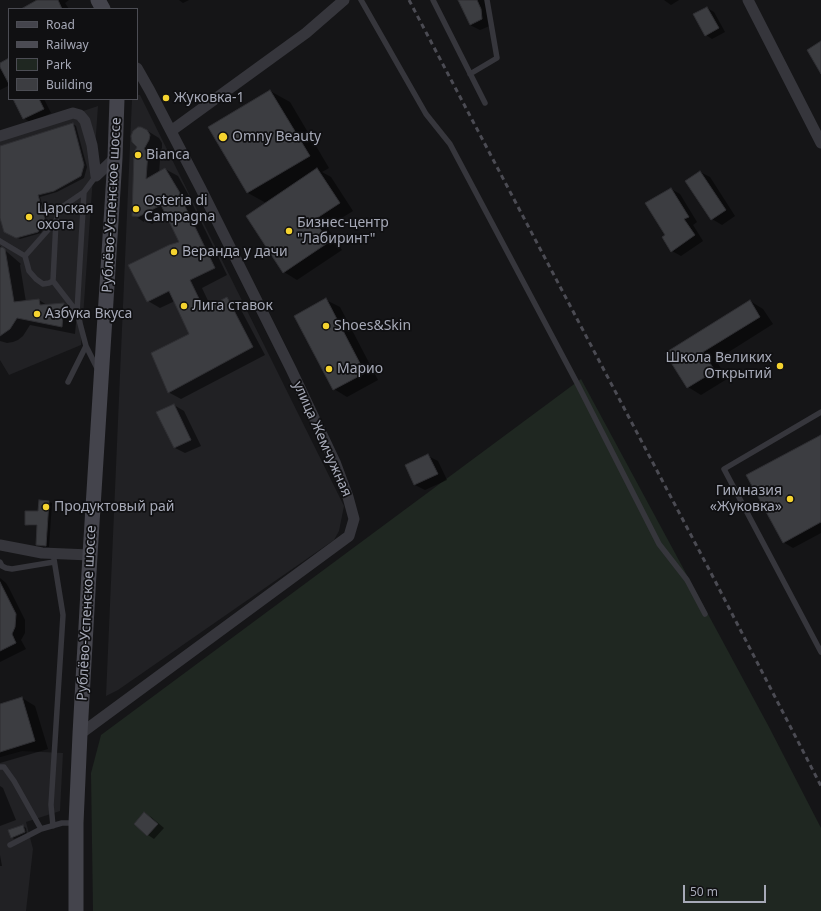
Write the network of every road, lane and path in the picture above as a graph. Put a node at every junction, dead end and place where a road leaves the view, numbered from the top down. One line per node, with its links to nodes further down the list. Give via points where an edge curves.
1 (344, 0): 10 (street, via 306,34)
2 (361, 0): 29 (lane, via 426,114 450,144 659,544 687,580)
3 (433, 0): 7 (lane)
4 (487, 0): 7 (lane, via 497,58)
5 (748, 0): 12 (street)
6 (138, 70): 10 (street, улица Жемчужная)
7 (470, 74): 9 (lane)
8 (117, 100): 13 (main road, Рублёво-Успенское шоссе)
9 (485, 103)
10 (171, 131): 31 (street, улица Жемчужная, via 308,404 335,462 354,519 349,536)
11 (0, 136): 14 (street, via 73,113 80,115 92,145)
12 (821, 143)
13 (115, 158): 14 (street); 22 (main road, Рублёво-Успенское шоссе)
14 (96, 176): 15 (lane)
15 (84, 192): 16 (lane, via 62,207); 20 (lane)
16 (56, 221): 18 (lane); 19 (lane)
17 (0, 241): 18 (lane)
18 (24, 256): 19 (lane, via 29,271 36,280 43,284)
19 (53, 281): 20 (lane)
20 (77, 312): 21 (lane)
21 (86, 346): 22 (lane); 23 (lane)
22 (101, 375): 26 (main road, Рублёво-Успенское шоссе)
23 (68, 382)
24 (821, 412): 30 (lane, via 724,469)
25 (0, 545): 27 (street, via 42,553)
26 (90, 555): 27 (street); 31 (main road, Рублёво-Успенское шоссе)
27 (54, 558): 28 (lane, via 12,569 2,566); 34 (lane, via 63,615 51,805)
28 (0, 562)
29 (705, 614)
30 (821, 652)
31 (80, 734): 33 (main road, Рублёво-Успенское шоссе)
32 (0, 768): 35 (lane, via 4,767 14,781)
33 (76, 823): 34 (lane); 37 (main road, Рублёво-Успенское шоссе)
34 (53, 826): 35 (lane)
35 (41, 829): 36 (lane)
36 (10, 845)
37 (76, 911)

